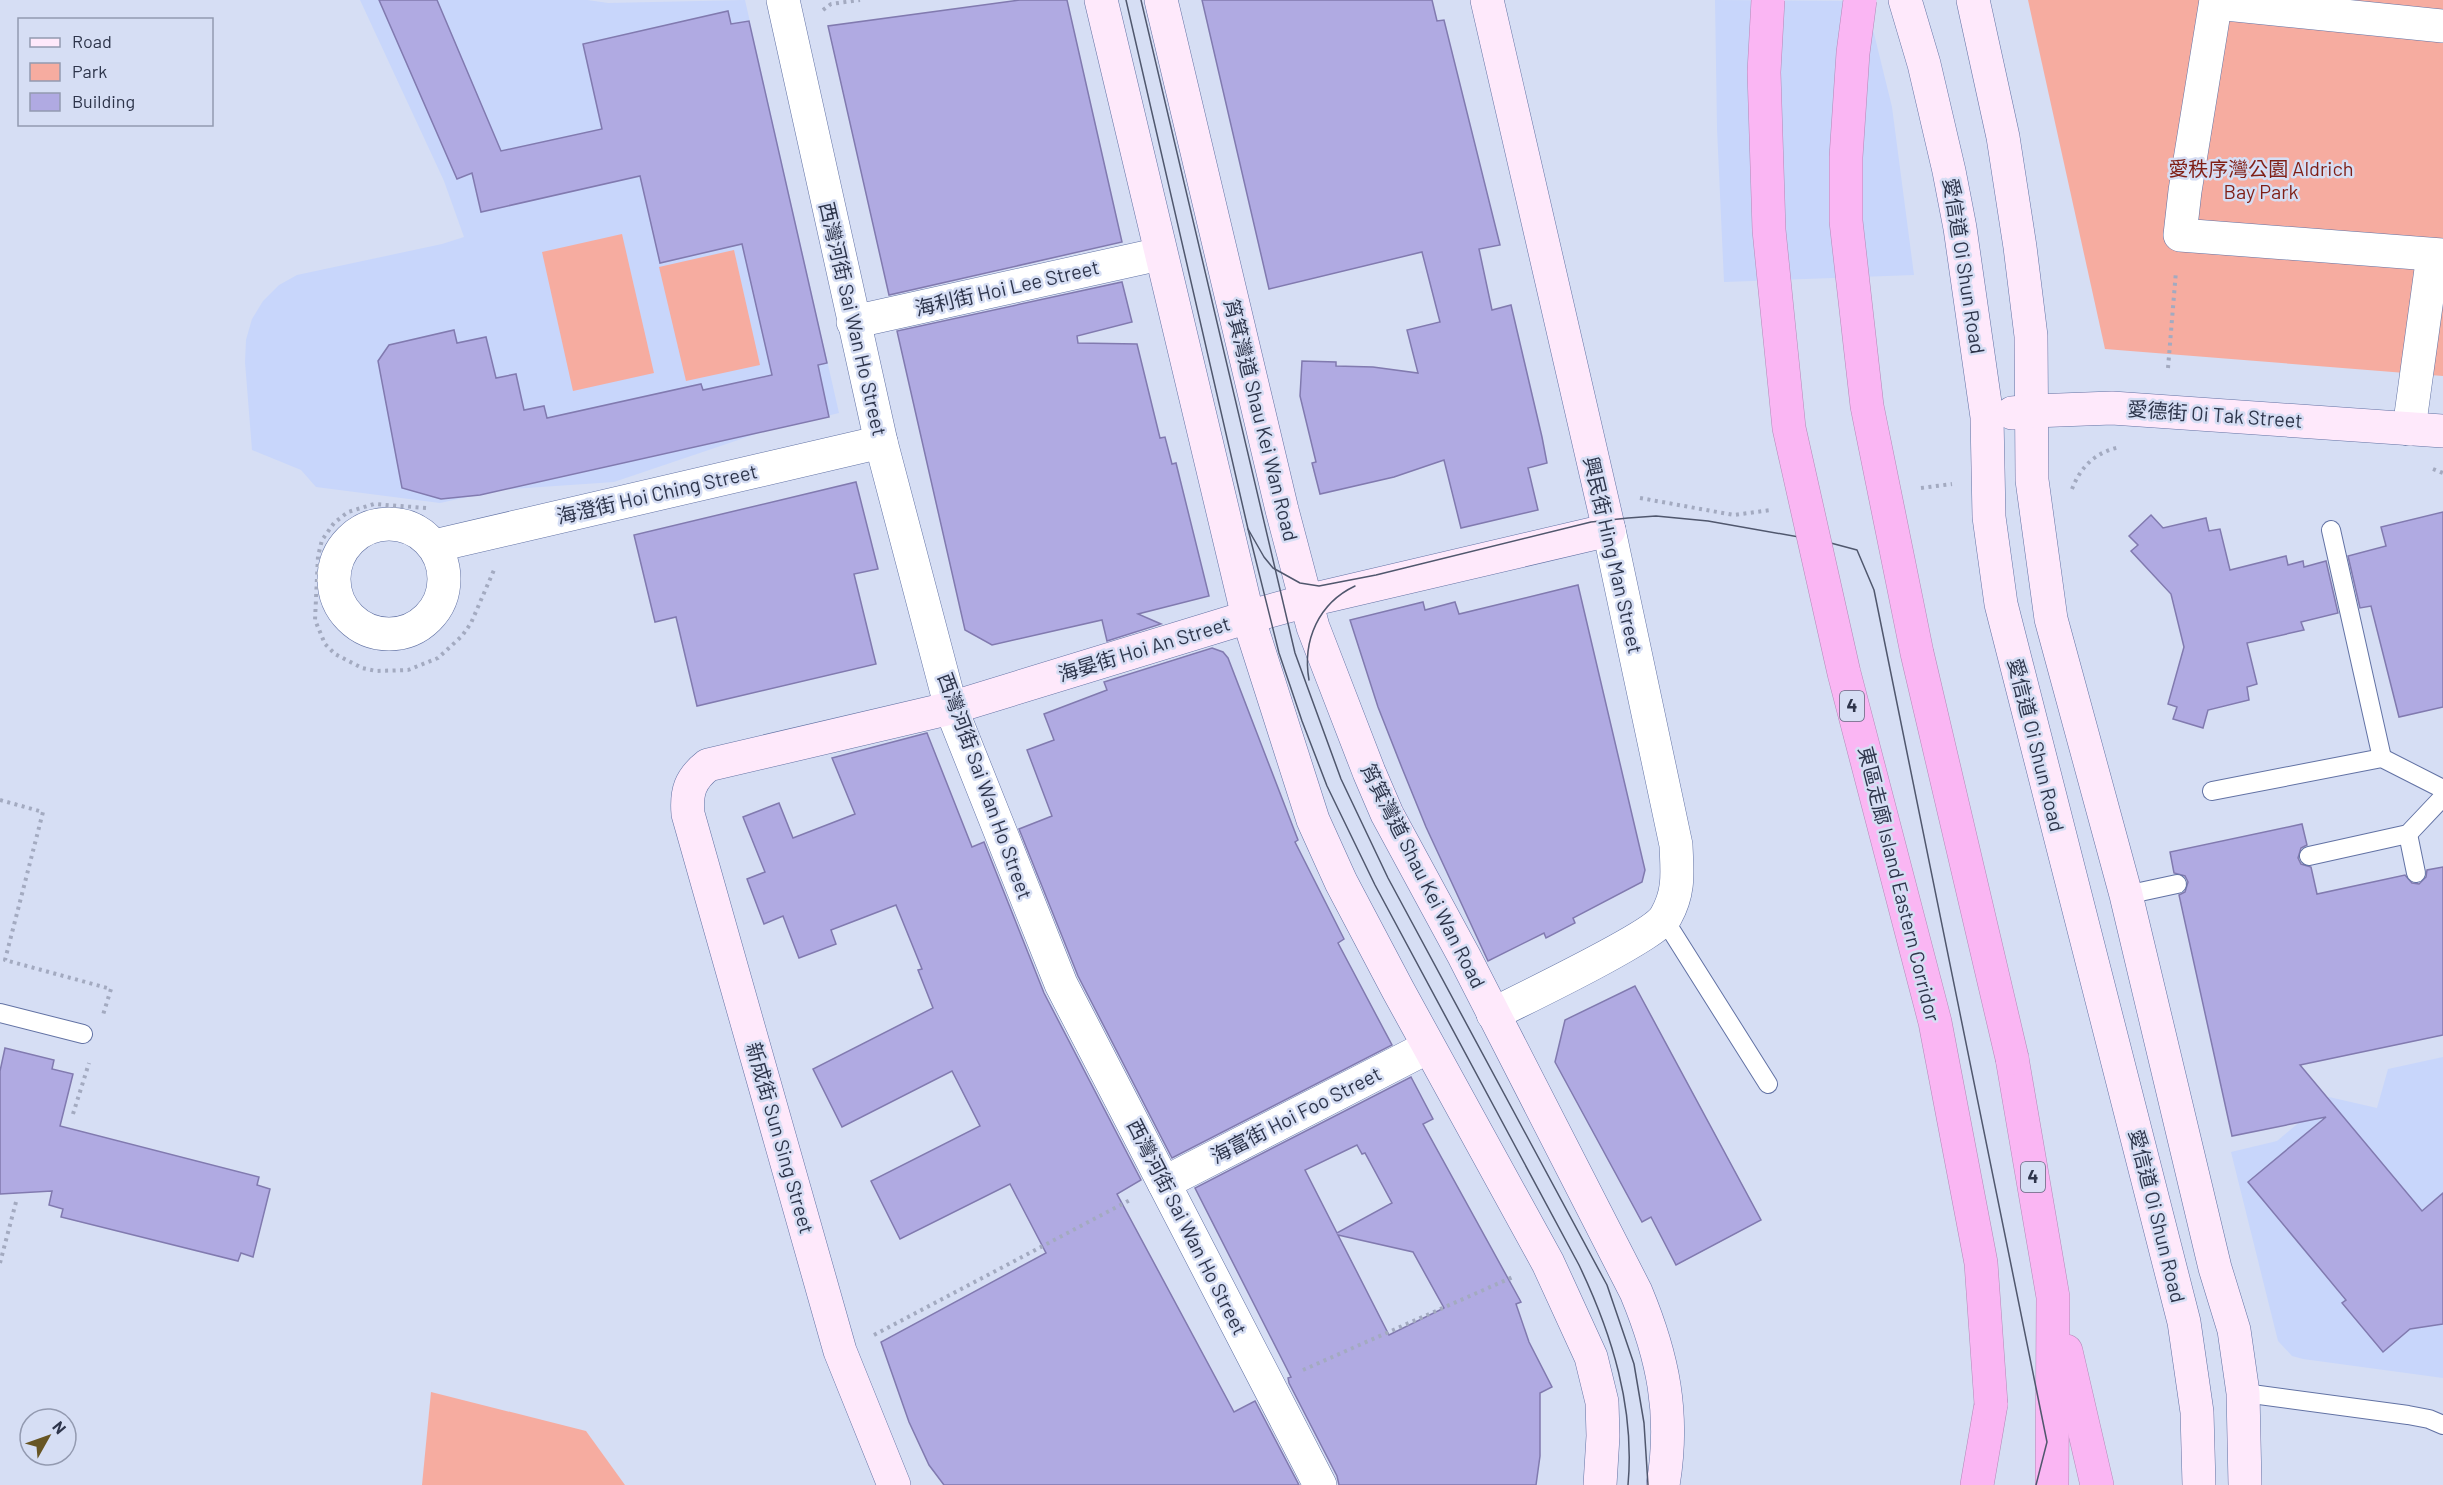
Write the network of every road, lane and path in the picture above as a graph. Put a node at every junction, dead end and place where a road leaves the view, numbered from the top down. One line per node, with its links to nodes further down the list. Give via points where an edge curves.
1 (783, 0): 16 (street, 西灣河街 Sai Wan Ho Street)
2 (860, 0): 11 (path, via 831,4)
3 (1101, 0): 14 (main road)
4 (1161, 0): 26 (main road, 筲箕灣道 Shau Kei Wan Road)
5 (1487, 0): 23 (main road, 興民街 Hing Man Street)
6 (1768, 0): 58 (highway, 東區走廊 Island Eastern Corridor / 4, bridge, via 1764,72 1769,230 1789,428 1844,673 1935,1022 1981,1263)
7 (1860, 0): 54 (highway, 4, bridge, via 1846,157 1846,221 1867,406 1917,653 2012,1058)
8 (1905, 0): 19 (main road, 愛信道 Oi Shun Road, via 1949,171)
9 (1973, 0): 18 (main road, via 2020,247 2031,336)
10 (2216, 1): 12 (street); 13 (street)
11 (818, 15)
12 (2443, 26)
13 (2180, 235): 15 (street); 17 (path)
14 (1160, 254): 16 (street, 海利街 Hoi Lee Street); 27 (main road)
15 (2438, 255): 20 (street)
16 (854, 322): 22 (street, 西灣河街 Sai Wan Ho Street)
17 (2169, 368)
18 (2033, 411): 19 (main road, 愛德街 Oi Tak Street); 20 (main road, 愛德街 Oi Tak Street, via 2112,408); 39 (main road, via 2032,480 2051,619)
19 (1986, 417): 68 (main road, 愛信道 Oi Shun Road, via 1989,517 2001,604 2184,1322 2197,1412)
20 (2409, 429): 21 (main road, 愛德街 Oi Tak Street)
21 (2443, 431)
22 (881, 442): 25 (street, 海澄街 Hoi Ching Street); 28 (street, 西灣河街 Sai Wan Ho Street)
23 (1609, 530): 26 (main road, 海晏街 Hoi An Street); 40 (street, 興民街 Hing Man Street, via 1676,845 1677,889)
24 (2331, 530): 29 (lane)
25 (434, 546)
26 (1306, 601): 27 (main road, 海晏街 Hoi An Street); 42 (main road, 筲箕灣道 Shau Kei Wan Road, via 1383,803)
27 (1248, 616): 28 (main road, 海晏街 Hoi An Street); 45 (main road, via 1313,820 1341,882)
28 (951, 708): 30 (main road, 海晏街 Hoi An Street, via 708,765); 49 (street, 西灣河街 Sai Wan Ho Street, via 1061,984)
29 (2382, 758): 31 (lane); 32 (lane)
30 (689, 786): 60 (main road, 新成街 Sun Sing Street, via 688,814 840,1351)
31 (2443, 789)
32 (2212, 792)
33 (2443, 797): 35 (lane)
34 (0, 800): 43 (path, via 43,812 5,960 111,989)
35 (2408, 834): 36 (lane); 37 (lane)
36 (2309, 856)
37 (2416, 873)
38 (2177, 884): 39 (lane)
39 (2126, 895): 57 (main road, via 2215,1268 2234,1330)
40 (1665, 919): 42 (street, via 1624,946); 47 (lane)
41 (0, 1012): 44 (lane)
42 (1493, 1014): 63 (main road, 筲箕灣道 Shau Kei Wan Road, via 1636,1292 1652,1331 1664,1377 1668,1422)
43 (101, 1023)
44 (83, 1034)
45 (1428, 1047): 49 (street, 海富街 Hoi Foo Street); 62 (main road, via 1548,1263 1591,1357 1602,1402)
46 (90, 1057): 48 (path)
47 (1768, 1084)
48 (73, 1114)
49 (1164, 1183): 61 (street, 西灣河街 Sai Wan Ho Street)
50 (1134, 1198): 55 (path)
51 (16, 1202): 52 (path)
52 (0, 1263)
53 (1518, 1275): 56 (path)
54 (2053, 1297): 66 (highway, 4); 67 (highway)
55 (868, 1339)
56 (1296, 1373)
57 (2240, 1392): 59 (lane, via 2408,1415); 69 (main road)
58 (1991, 1404): 64 (highway); 65 (highway, 東區走廊 Island Eastern Corridor / 4)
59 (2443, 1425)
60 (894, 1485)
61 (1320, 1485)
62 (1600, 1485)
63 (1663, 1485)
64 (1977, 1485)
65 (1993, 1485)
66 (2052, 1485)
67 (2097, 1485)
68 (2199, 1485)
69 (2245, 1485)

